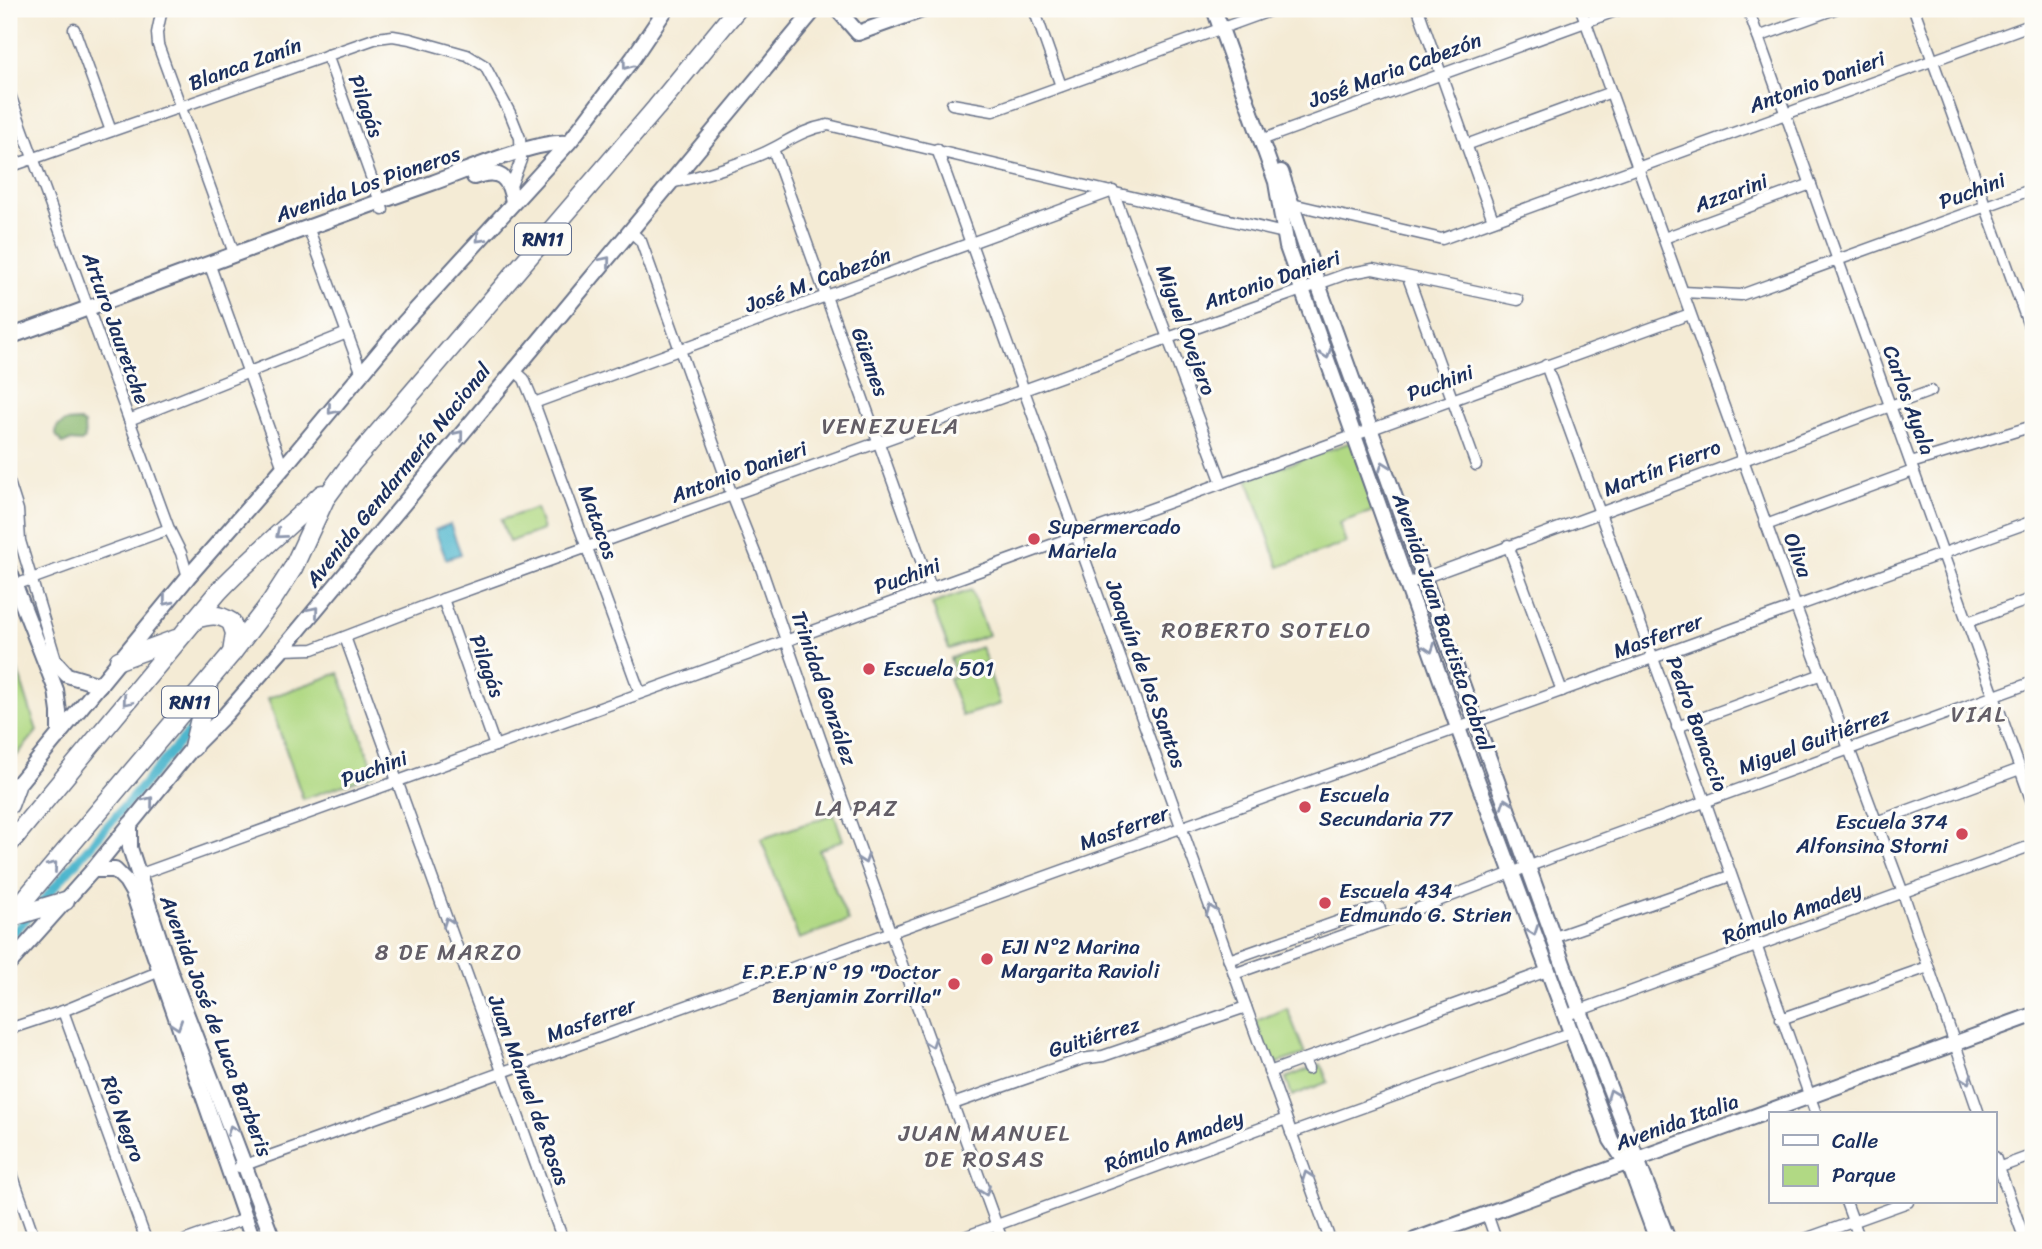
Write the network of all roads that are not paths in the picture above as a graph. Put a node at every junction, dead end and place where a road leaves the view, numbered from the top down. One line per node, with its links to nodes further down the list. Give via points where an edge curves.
1 (162, 9): 29 (street, via 158,45)
2 (666, 9): 33 (main road, one-way to 33)
3 (737, 9): 90 (highway, RN11)
4 (815, 9): 41 (main road, Avenida Gendarmería Nacional)
5 (838, 9): 6 (main road, via 858,33)
6 (925, 9)
7 (1034, 9): 25 (street)
8 (1214, 9): 19 (main road, Avenida Juan Bautista Cabral)
9 (1223, 9): 19 (main road, Avenida Juan Bautista Cabral)
10 (1275, 9): 19 (street)
11 (1418, 9): 24 (street)
12 (1581, 9): 17 (street, Oliva)
13 (1621, 9): 17 (street, José Maria Cabezón)
14 (1748, 9): 21 (street, Carlos Ayala)
15 (1835, 9): 21 (street)
16 (1914, 9): 23 (street)
17 (1586, 22): 24 (street, José Maria Cabezón); 27 (street, Oliva)
18 (2033, 24): 23 (street, Antonio Danieri)
19 (1225, 27): 25 (street); 32 (main road, Avenida Juan Bautista Cabral)
20 (74, 29): 31 (street)
21 (1758, 37): 30 (street, Carlos Ayala)
22 (327, 55): 29 (street, Blanca Zanín); 37 (street, Blanca Zanín, via 393,36 479,60 518,131); 48 (street, Pilagás)
23 (1933, 61): 30 (street, Antonio Danieri); 49 (street)
24 (1441, 74): 32 (street, José Maria Cabezón); 34 (street)
25 (1061, 86): 28 (street, via 993,111)
26 (9, 92): 38 (street, Arturo Jauretche)
27 (1611, 92): 34 (street); 40 (street, Oliva)
28 (952, 104)
29 (182, 107): 31 (street, Blanca Zanín); 56 (street)
30 (1786, 114): 40 (street, Antonio Danieri); 42 (street, Carlos Ayala)
31 (111, 131): 38 (street, Blanca Zanín)
32 (1265, 138): 47 (main road, Avenida Juan Bautista Cabral); 53 (main road, Avenida Juan Bautista Cabral)
33 (568, 143): 37 (main road, Avenida Los Pioneros, via 555,141); 46 (main road)
34 (1466, 145): 50 (street)
35 (773, 149): 36 (street, via 810,128 828,125); 41 (street); 63 (street, Güemes)
36 (937, 149): 45 (street); 55 (street, Joaquín de los Santos)
37 (521, 152): 43 (street); 48 (main road, Avenida Los Pioneros)
38 (32, 158): 39 (street, Blanca Zanín); 65 (street, Arturo Jauretche)
39 (9, 167)
40 (1638, 168): 50 (street, Antonio Danieri); 54 (street, Oliva)
41 (670, 183): 52 (main road, Avenida Gendarmería Nacional)
42 (1811, 184): 54 (street, Azzarini); 57 (street, Carlos Ayala)
43 (510, 186): 46 (main road); 48 (main road, Avenida Los Pioneros, via 504,178 486,173)
44 (2033, 189): 49 (street, Puchini)
45 (1114, 191): 53 (street); 55 (street, José M. Cabezón); 70 (street, Miguel Ovejero)
46 (513, 202): 75 (main road, one-way to 75)
47 (1292, 204): 50 (street, Antonio Danieri, via 1442,239); 60 (main road, Avenida Juan Bautista Cabral)
48 (381, 206): 51 (main road, Avenida Los Pioneros)
49 (1986, 206): 57 (street, Puchini); 69 (street)
50 (1493, 220)
51 (309, 231): 56 (main road, Avenida Los Pioneros); 58 (main road, Avenida Los Pioneros); 67 (street)
52 (630, 231): 71 (street, Trinidad González, via 641,241); 73 (main road, Avenida Gendarmería Nacional, one-way to 52)
53 (1284, 233): 61 (main road, Avenida Juan Bautista Cabral)
54 (1664, 238): 62 (street, Oliva)
55 (971, 244): 63 (street, José M. Cabezón); 76 (street, Joaquín de los Santos)
56 (234, 253): 58 (main road, Avenida Los Pioneros)
57 (1838, 260): 62 (street, Puchini, via 1741,295); 80 (street, Carlos Ayala)
58 (211, 267): 65 (main road, Avenida Los Pioneros); 74 (street)
59 (1408, 277): 60 (street, Antonio Danieri, via 1373,269); 64 (street, Antonio Danieri); 78 (street)
60 (1318, 284): 61 (street, Antonio Danieri); 83 (main road, Avenida Juan Bautista Cabral)
61 (1302, 290): 70 (street, Antonio Danieri); 84 (main road, Avenida Juan Bautista Cabral, one-way to 84)
62 (1683, 292): 66 (street, Oliva)
63 (827, 297): 71 (street, José M. Cabezón); 85 (street, Güemes)
64 (1518, 300)
65 (88, 309): 68 (main road, Avenida Los Pioneros); 81 (street, Arturo Jauretche)
66 (1690, 314): 72 (street, Puchini); 86 (street, Oliva)
67 (347, 333): 74 (street); 75 (street)
68 (9, 337)
69 (2033, 337)
70 (1168, 338): 76 (street, Antonio Danieri); 92 (street, Miguel Ovejero)
71 (679, 349): 79 (street, José M. Cabezón); 93 (street, Trinidad González)
72 (1546, 365): 78 (street, Puchini); 94 (street, Pedro Bonaccio)
73 (513, 369): 79 (street, Matacos, via 524,379); 118 (main road, Avenida Gendarmería Nacional, one-way to 73)
74 (249, 373): 81 (street); 89 (street)
75 (362, 374): 89 (main road, one-way to 89)
76 (1024, 390): 85 (street, Antonio Danieri); 98 (street, Joaquín de los Santos)
77 (1931, 391): 80 (street, Martín Fierro)
78 (1453, 399): 83 (street, Puchini); 87 (street)
79 (534, 403): 100 (street, Matacos)
80 (1890, 405): 86 (street, Martín Fierro); 88 (street, Carlos Ayala)
81 (129, 420): 97 (street, Arturo Jauretche)
82 (2033, 426): 88 (street)
83 (1371, 429): 84 (street, Puchini); 104 (main road, Avenida Juan Bautista Cabral, one-way to 83)
84 (1355, 435): 92 (street, Puchini); 106 (main road, Avenida Juan Bautista Cabral)
85 (879, 442): 93 (street, Antonio Danieri); 108 (street, Güemes)
86 (1742, 459): 94 (street, Martín Fierro); 96 (street, Oliva)
87 (1476, 465)
88 (1912, 467): 96 (street); 101 (street, Carlos Ayala)
89 (283, 468): 103 (main road)
90 (347, 469): 112 (highway, RN11, one-way to 112, via 247,561); 119 (highway, RN11, via 325,499 293,568)
91 (9, 482): 105 (street)
92 (1222, 483): 98 (street, Puchini)
93 (732, 495): 100 (street, Antonio Danieri); 116 (street, Trinidad González)
94 (1600, 512): 99 (street, Martín Fierro); 120 (street, Pedro Bonaccio)
95 (2033, 521): 101 (street, Masferrer)
96 (1766, 525): 111 (street, Oliva)
97 (169, 529): 103 (street, Arturo Jauretche); 105 (street)
98 (1076, 536): 108 (street, Puchini); 145 (street, Joaquín de los Santos)
99 (1508, 545): 104 (street, Martín Fierro); 127 (street)
100 (587, 547): 110 (street, Antonio Danieri); 128 (street, Matacos)
101 (1943, 553): 111 (street, Masferrer); 113 (street, Carlos Ayala)
102 (9, 569): 107 (main road)
103 (188, 577): 121 (main road, one-way to 121)
104 (1424, 577): 106 (street, Martín Fierro); 130 (main road, Avenida Juan Bautista Cabral)
105 (32, 579): 107 (street); 122 (street)
106 (1407, 584): 132 (main road, Avenida Juan Bautista Cabral, one-way to 132)
107 (15, 585): 117 (main road)
108 (931, 588): 116 (street, Puchini)
109 (2033, 598): 113 (street)
110 (443, 599): 114 (street, Antonio Danieri); 134 (street, Pilagás)
111 (1796, 607): 120 (street, Masferrer); 123 (street, Oliva)
112 (195, 619): 115 (highway, RN11); 119 (highway, via 212,615 231,622 235,633)
113 (1968, 622): 129 (street, Carlos Ayala)
114 (345, 637): 118 (street, Antonio Danieri, via 313,649); 138 (street, Juan Manuel de Rosas)
115 (180, 638): 121 (highway); 146 (highway, RN11, one-way to 146)
116 (786, 639): 128 (street, Puchini); 157 (street, Trinidad González, one-way to 157)
117 (38, 644): 122 (main road); 133 (main road, via 56,690)
118 (282, 650): 135 (main road, Avenida Gendarmería Nacional)
119 (232, 653): 124 (highway, RN11)
120 (1652, 658): 127 (street, Masferrer); 131 (street, Pedro Bonaccio)
121 (119, 660): 126 (main road)
122 (58, 665): 126 (main road, via 67,675)
123 (1822, 674): 131 (street); 136 (street, Oliva)
124 (209, 680): 135 (highway); 155 (highway, RN11, one-way to 124)
125 (2033, 682): 129 (street, Miguel Guitiérrez)
126 (100, 685): 133 (main road)
127 (1562, 691): 130 (street, Masferrer)
128 (640, 693): 134 (street, Puchini)
129 (1994, 696): 136 (street, Miguel Guitiérrez); 137 (street, Carlos Ayala)
130 (1476, 721): 132 (street, Masferrer); 148 (main road, Avenida Juan Bautista Cabral, one-way to 130)
131 (1677, 727): 140 (street, Pedro Bonaccio)
132 (1458, 728): 145 (street, Masferrer); 150 (main road, Avenida Juan Bautista Cabral)
133 (59, 736): 139 (main road)
134 (495, 746): 138 (street, Puchini)
135 (193, 747): 144 (main road, Avenida Gendarmería Nacional, one-way to 135)
136 (1849, 748): 140 (street, Miguel Guitiérrez); 143 (street, Oliva)
137 (2020, 769): 142 (street, Carlos Ayala); 143 (street)
138 (397, 781): 151 (street, Puchini); 175 (street, Juan Manuel de Rosas, one-way to 138)
139 (13, 791): 141 (highway)
140 (1705, 802): 148 (street, Miguel Guitiérrez); 152 (street, Pedro Bonaccio)
141 (9, 805)
142 (2033, 805)
143 (1877, 822): 153 (street, Oliva)
144 (130, 824): 149 (main road, Avenida Gendarmería Nacional); 151 (main road, Avenida José de Luca Barberis, via 130,848)
145 (1181, 828): 157 (street, Masferrer); 160 (street, Joaquín de los Santos, one-way to 145)
146 (9, 844)
147 (2033, 845): 153 (street, Rómulo Amadey)
148 (1529, 867): 150 (street); 158 (main road, Avenida Juan Bautista Cabral)
149 (93, 870): 154 (main road, Avenida Gendarmería Nacional); 163 (main road, Avenida José de Luca Barberis, via 115,870 126,881)
150 (1512, 874): 156 (street); 164 (main road, Avenida Juan Bautista Cabral, one-way to 164)
151 (138, 875): 163 (main road, Avenida José de Luca Barberis)
152 (1730, 876): 158 (street); 159 (street, Pedro Bonaccio)
153 (1903, 893): 159 (street, Rómulo Amadey); 162 (street, Oliva)
154 (65, 901): 155 (highway); 161 (main road, Avenida Gendarmería Nacional)
155 (9, 918)
156 (1384, 921): 160 (street, via 1379,907); 165 (street)
157 (891, 932): 175 (street, Masferrer); 178 (street, Trinidad González, one-way to 178)
158 (1555, 937): 168 (main road, Avenida Juan Bautista Cabral)
159 (1757, 946): 168 (street, Rómulo Amadey); 171 (street, Pedro Bonaccio)
160 (1229, 960): 165 (street, Joaquín de los Santos)
161 (9, 964)
162 (1928, 967): 171 (street); 174 (street, Oliva)
163 (163, 970): 167 (street); 186 (main road, Avenida José de Luca Barberis, one-way to 163); 188 (main road, Avenida José de Luca Barberis, one-way to 188)
164 (1548, 971): 170 (main road, Avenida Juan Bautista Cabral); 176 (street, via 1306,1064)
165 (1234, 974): 166 (street, Joaquín de los Santos)
166 (1246, 1007): 176 (street, Joaquín de los Santos); 178 (street, Guitiérrez)
167 (63, 1011): 172 (street); 196 (street, Río Negro)
168 (1580, 1011): 170 (street, Rómulo Amadey); 184 (main road, Avenida Juan Bautista Cabral, one-way to 168)
169 (2033, 1015): 174 (main road, Avenida Italia)
170 (1564, 1016): 173 (main road, Avenida Juan Bautista Cabral)
171 (1781, 1019): 177 (street, Pedro Bonaccio)
172 (9, 1029)
173 (1570, 1033): 182 (street); 184 (main road, Avenida Juan Bautista Cabral, via 1611,1140)
174 (1954, 1044): 177 (main road, Avenida Italia); 180 (street, Oliva, one-way to 180)
175 (502, 1072): 186 (street, Masferrer); 200 (street, Juan Manuel de Rosas)
176 (1269, 1072): 181 (street, Joaquín de los Santos)
177 (1810, 1097): 179 (street, Pedro Bonaccio); 184 (main road, Avenida Italia)
178 (953, 1104): 194 (street, Trinidad González, one-way to 194)
179 (1815, 1112)
180 (1978, 1112)
181 (1286, 1119): 182 (street, Joaquín de los Santos); 194 (street, Rómulo Amadey)
182 (1291, 1133): 203 (street, Joaquín de los Santos, one-way to 182)
183 (2033, 1155): 187 (street)
184 (1631, 1160): 191 (main road, Avenida Italia); 206 (main road, Avenida Juan Bautista Cabral); 207 (main road, Avenida Juan Bautista Cabral)
185 (9, 1165): 195 (street)
186 (246, 1165): 188 (street, Masferrer); 199 (main road, Avenida José de Luca Barberis)
187 (1997, 1169): 210 (street)
188 (228, 1171): 192 (main road, Avenida José de Luca Barberis)
189 (1847, 1204): 193 (street)
190 (1902, 1204): 193 (street)
191 (1487, 1214): 204 (main road, Avenida Italia); 205 (street)
192 (245, 1219): 197 (street); 198 (main road, Avenida José de Luca Barberis)
193 (1853, 1222): 208 (street); 209 (street)
194 (997, 1226): 201 (street, Rómulo Amadey); 202 (street, Trinidad González)
195 (35, 1240)
196 (146, 1240)
197 (186, 1240)
198 (253, 1240)
199 (273, 1240)
200 (563, 1240)
201 (956, 1240)
202 (1002, 1240)
203 (1330, 1240)
204 (1415, 1240)
205 (1496, 1240)
206 (1657, 1240)
207 (1668, 1240)
208 (1802, 1240)
209 (1860, 1240)
210 (2025, 1240)

